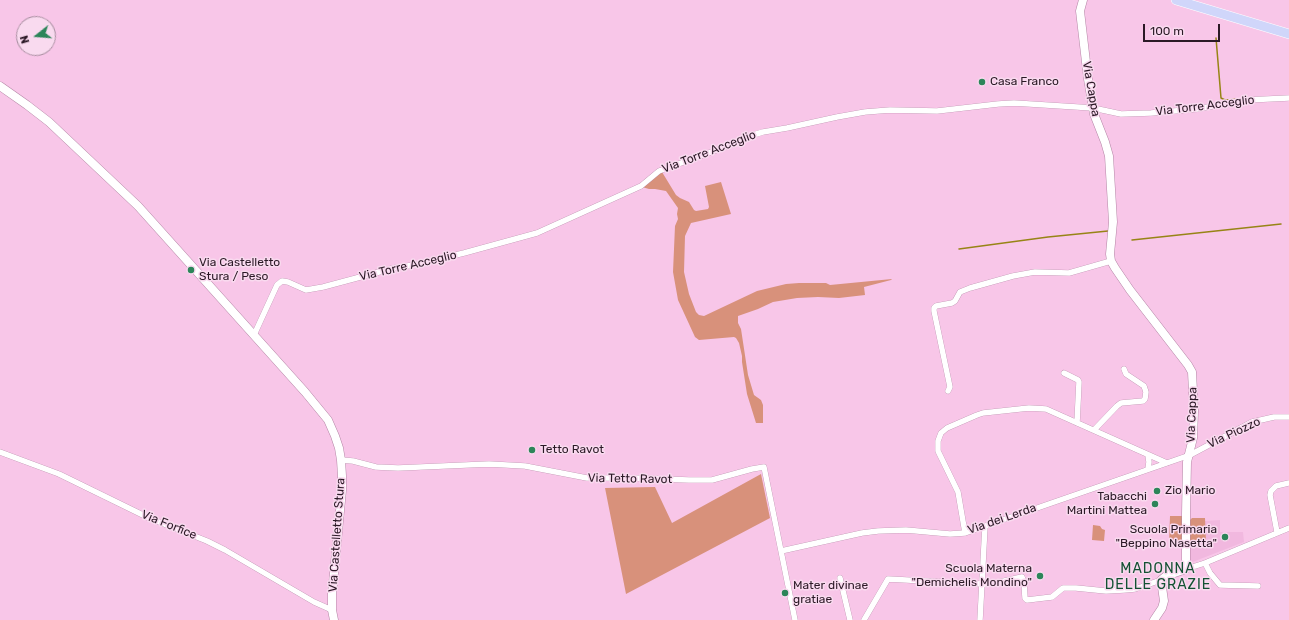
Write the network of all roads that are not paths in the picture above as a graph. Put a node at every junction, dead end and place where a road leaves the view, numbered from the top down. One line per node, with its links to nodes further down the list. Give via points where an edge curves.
1 (1075, 0): 4 (street)
2 (1083, 0): 4 (street)
3 (1176, 0): 5 (main road)
4 (1080, 11): 8 (street, Via Cappa)
5 (1289, 34)
6 (0, 86): 10 (street, Via Castelletto Stura, via 40,115 150,218)
7 (1289, 98): 8 (street, Via Torre Acceglio, via 1247,100 1197,109 1151,113 1121,114)
8 (1093, 108): 9 (street, Via Cappa, via 1108,150 1113,222); 10 (street, Via Torre Acceglio, via 1014,103 937,111 878,111 837,116 763,132 659,171 641,186 530,235 323,287 306,290 282,281 277,285)
9 (1111, 261): 13 (street, via 1070,273 1035,272 1013,276 970,288 960,292 952,303 936,306 934,311 950,387); 19 (street, Via Cappa, via 1192,372 1194,411)
10 (254, 335): 20 (street, Via Castelletto Stura, via 328,420)
11 (1124, 369): 16 (street, via 1126,374 1144,386 1145,399 1117,406)
12 (1064, 373): 15 (street, via 1079,382)
13 (948, 391)
14 (1289, 417): 19 (street, Via Piozzo, via 1274,417 1252,422)
15 (1077, 423): 16 (street); 26 (street, via 1046,409 1029,408 983,413 944,430 937,447 958,492)
16 (1094, 430): 18 (street)
17 (0, 452): 35 (street, Via Forfice, via 59,474 149,518 207,541)
18 (1148, 455): 21 (street); 22 (street)
19 (1190, 455): 21 (street, Via Piozzo); 30 (street, Via Cappa, via 1187,462)
20 (341, 460): 28 (street, Via Tetto Ravot, via 376,467 489,464 525,466 587,478 689,480 712,480 762,466 765,469); 35 (street, Via Castelletto Stura, via 342,490)
21 (1166, 463): 22 (street, Via dei Lerda)
22 (1148, 469): 24 (street, Via dei Lerda)
23 (1289, 483): 27 (street, via 1276,486 1270,491)
24 (985, 526): 26 (street, Via dei Lerda); 33 (street)
25 (1289, 528): 27 (street)
26 (965, 532): 28 (street, Via dei Lerda, via 950,534 878,530)
27 (1277, 532): 29 (street)
28 (780, 551): 37 (street, Via Tetto Ravot)
29 (1205, 563): 30 (street); 34 (street, via 1220,585)
30 (1186, 569): 32 (street)
31 (840, 578): 38 (street)
32 (1162, 580): 33 (street, via 1124,590 1063,588 1052,597 1027,600 1022,577); 41 (street, via 1164,602)
33 (981, 584): 39 (street, via 888,578); 40 (street)
34 (1258, 586)
35 (332, 610): 36 (street, Via Castelletto Stura)
36 (334, 620)
37 (794, 620)
38 (850, 620)
39 (864, 620)
40 (980, 620)
41 (1154, 620)

